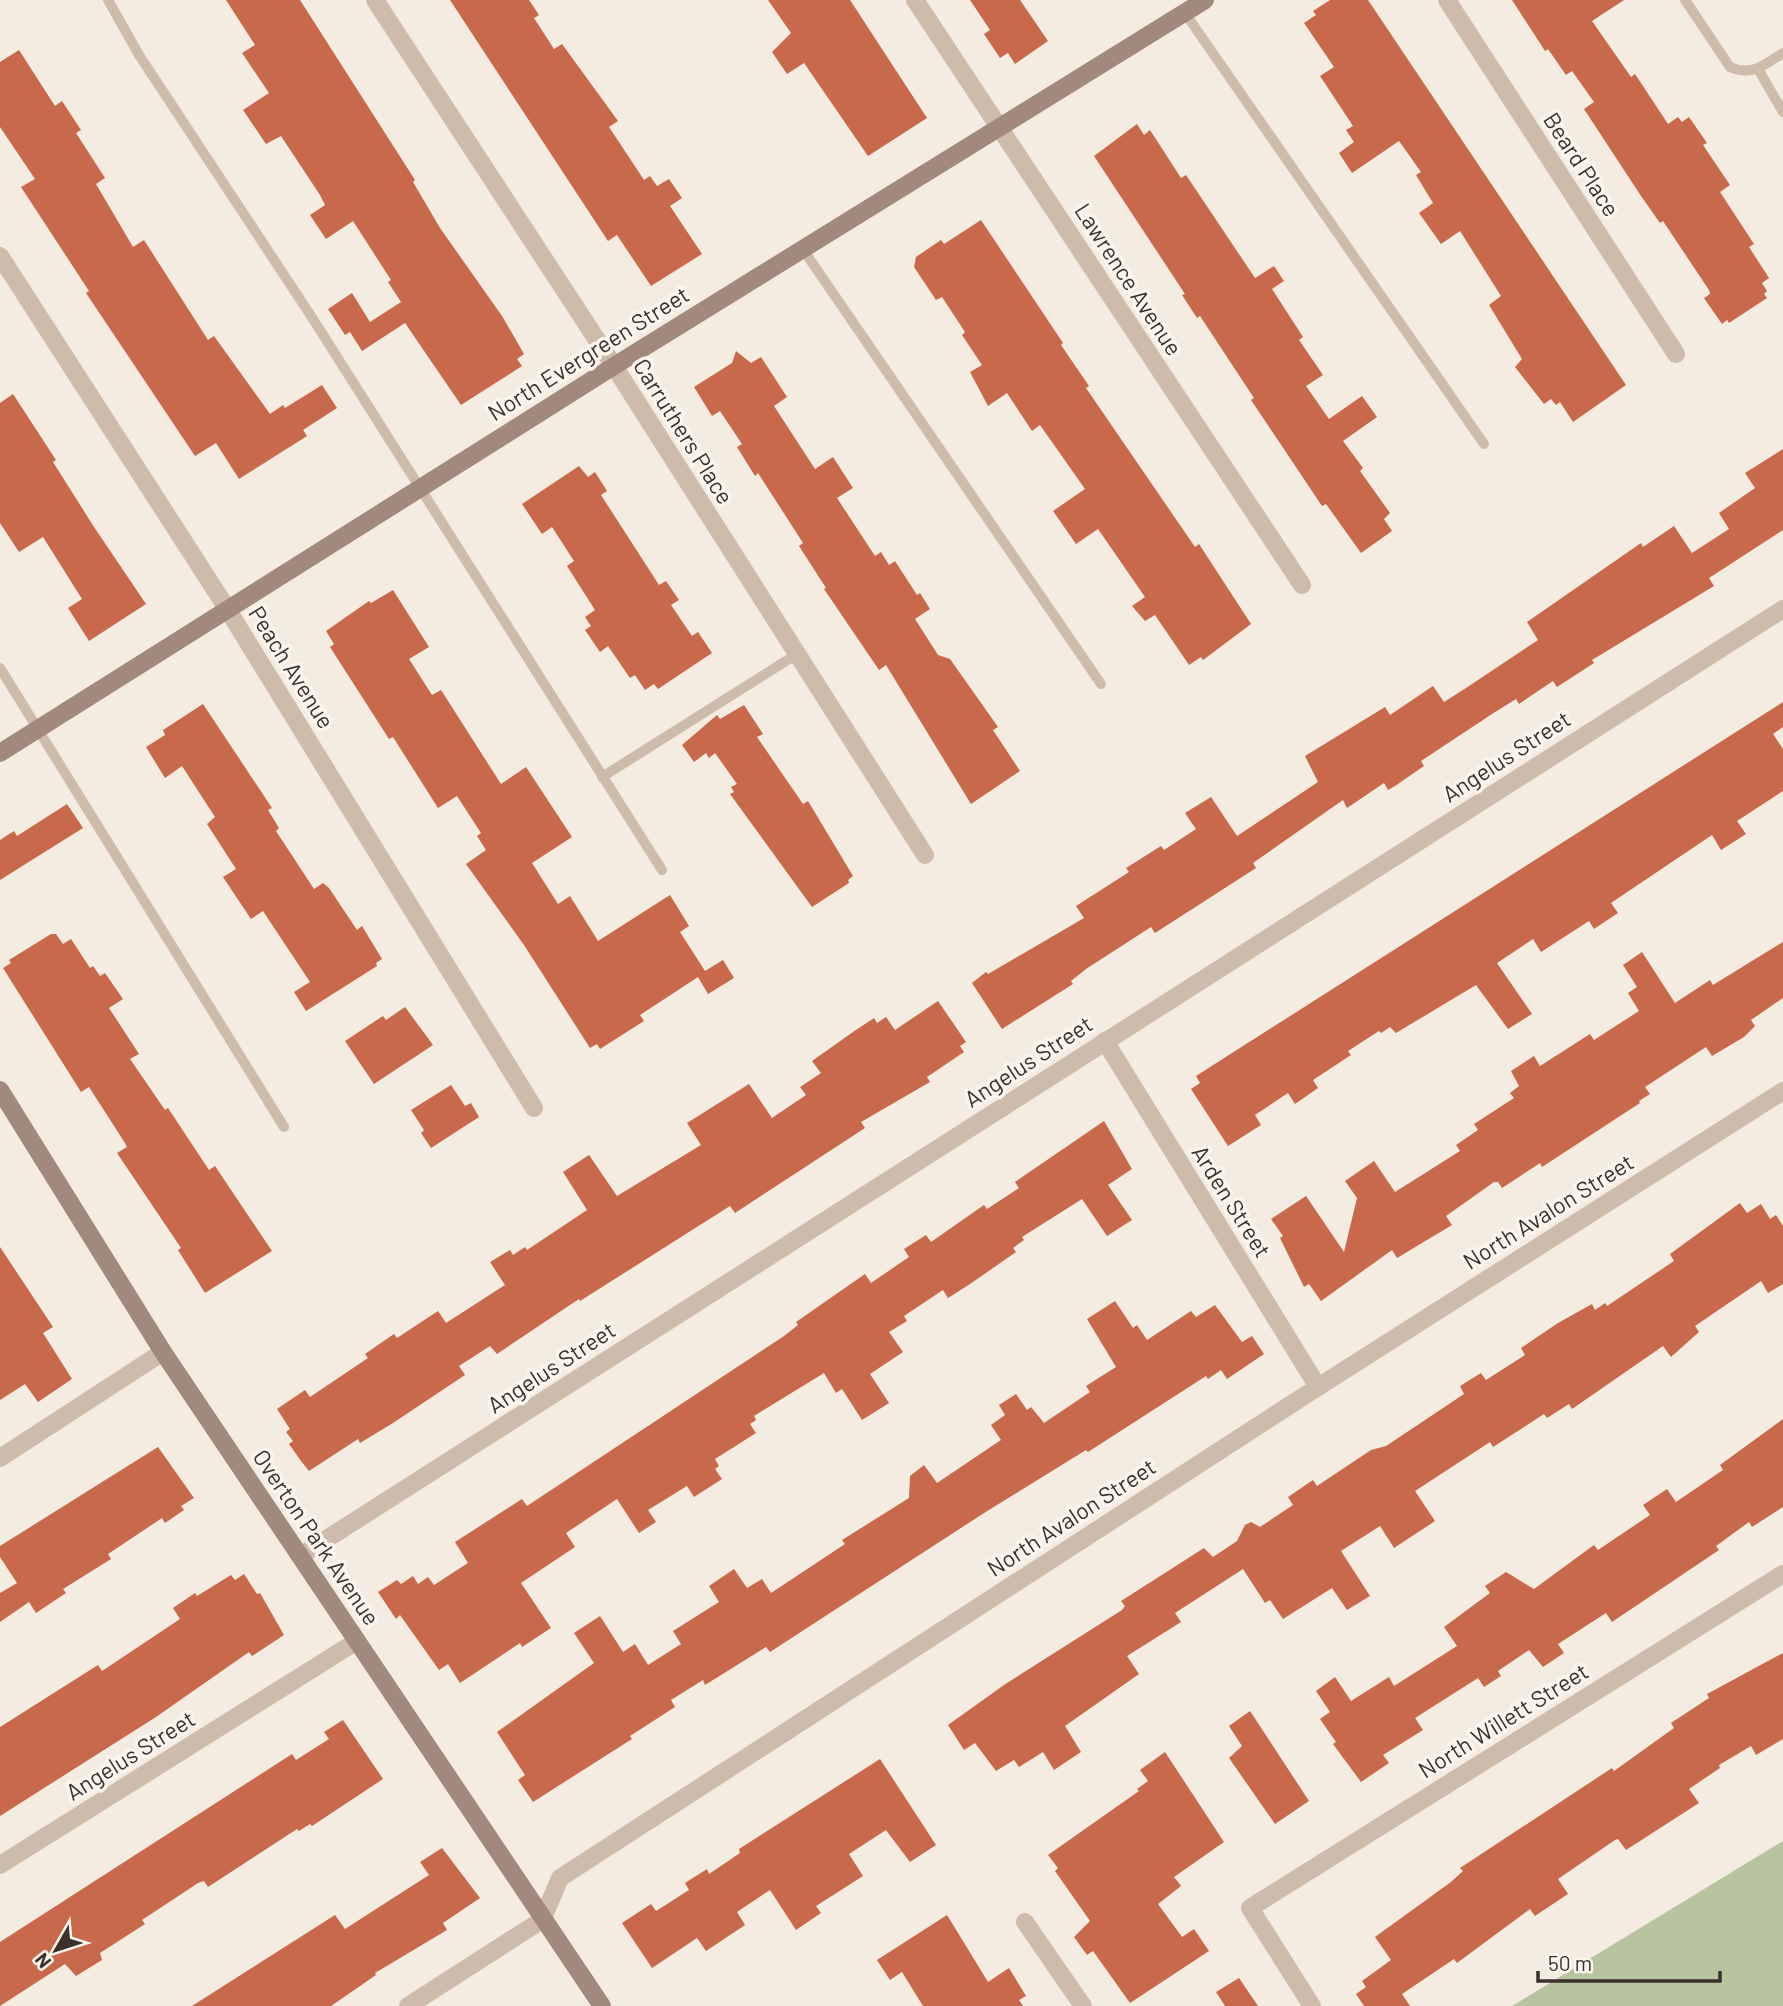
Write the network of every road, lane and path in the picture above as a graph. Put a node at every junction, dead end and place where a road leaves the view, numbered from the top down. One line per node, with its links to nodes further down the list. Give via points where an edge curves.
1 (107, 0): 18 (lane)
2 (375, 0): 16 (street, Carruthers Place)
3 (915, 0): 12 (street, Lawrence Avenue)
4 (1205, 0): 7 (street, North Evergreen Street)
5 (1447, 0): 15 (street, Beard Place)
6 (1685, 0): 10 (lane, via 1730,67)
7 (1185, 13): 12 (street, North Evergreen Street); 17 (lane)
8 (1780, 55): 9 (lane); 10 (lane)
9 (1783, 68)
10 (1758, 69): 11 (lane)
11 (1783, 112)
12 (998, 126): 13 (street, North Evergreen Street); 19 (street, Lawrence Avenue)
13 (802, 248): 16 (street, North Evergreen Street); 24 (lane)
14 (0, 256): 21 (street, Peach Avenue)
15 (1676, 354)
16 (614, 366): 18 (street, North Evergreen Street); 22 (street, Carruthers Place)
17 (1485, 444)
18 (418, 490): 21 (street, North Evergreen Street); 27 (lane)
19 (1302, 586)
20 (1783, 609): 30 (street, Angelus Street)
21 (228, 610): 25 (street, North Evergreen Street); 33 (street, Peach Avenue)
22 (797, 654): 27 (lane); 28 (street, Carruthers Place)
23 (0, 668): 25 (lane)
24 (1101, 684)
25 (38, 729): 26 (street, North Evergreen Street); 34 (lane)
26 (0, 753)
27 (601, 776): 29 (lane)
28 (925, 855)
29 (662, 870)
30 (1105, 1041): 36 (street, Arden Street); 38 (street, Angelus Street)
31 (0, 1090): 35 (street, Overton Park Avenue)
32 (1783, 1091): 36 (street, North Avalon Street)
33 (534, 1108)
34 (284, 1127)
35 (163, 1352): 37 (street); 38 (street, Overton Park Avenue)
36 (1318, 1387): 42 (street, North Avalon Street, via 560,1878)
37 (0, 1458)
38 (300, 1556): 40 (street, Overton Park Avenue)
39 (1783, 1574): 47 (street, North Willett Street, via 1250,1908)
40 (357, 1641): 41 (street, Angelus Street); 42 (street, Overton Park Avenue)
41 (0, 1865)
42 (542, 1920): 44 (street); 45 (street, Overton Park Avenue)
43 (1025, 1922): 46 (street)
44 (408, 2006)
45 (602, 2006)
46 (1083, 2006)
47 (1312, 2006)

